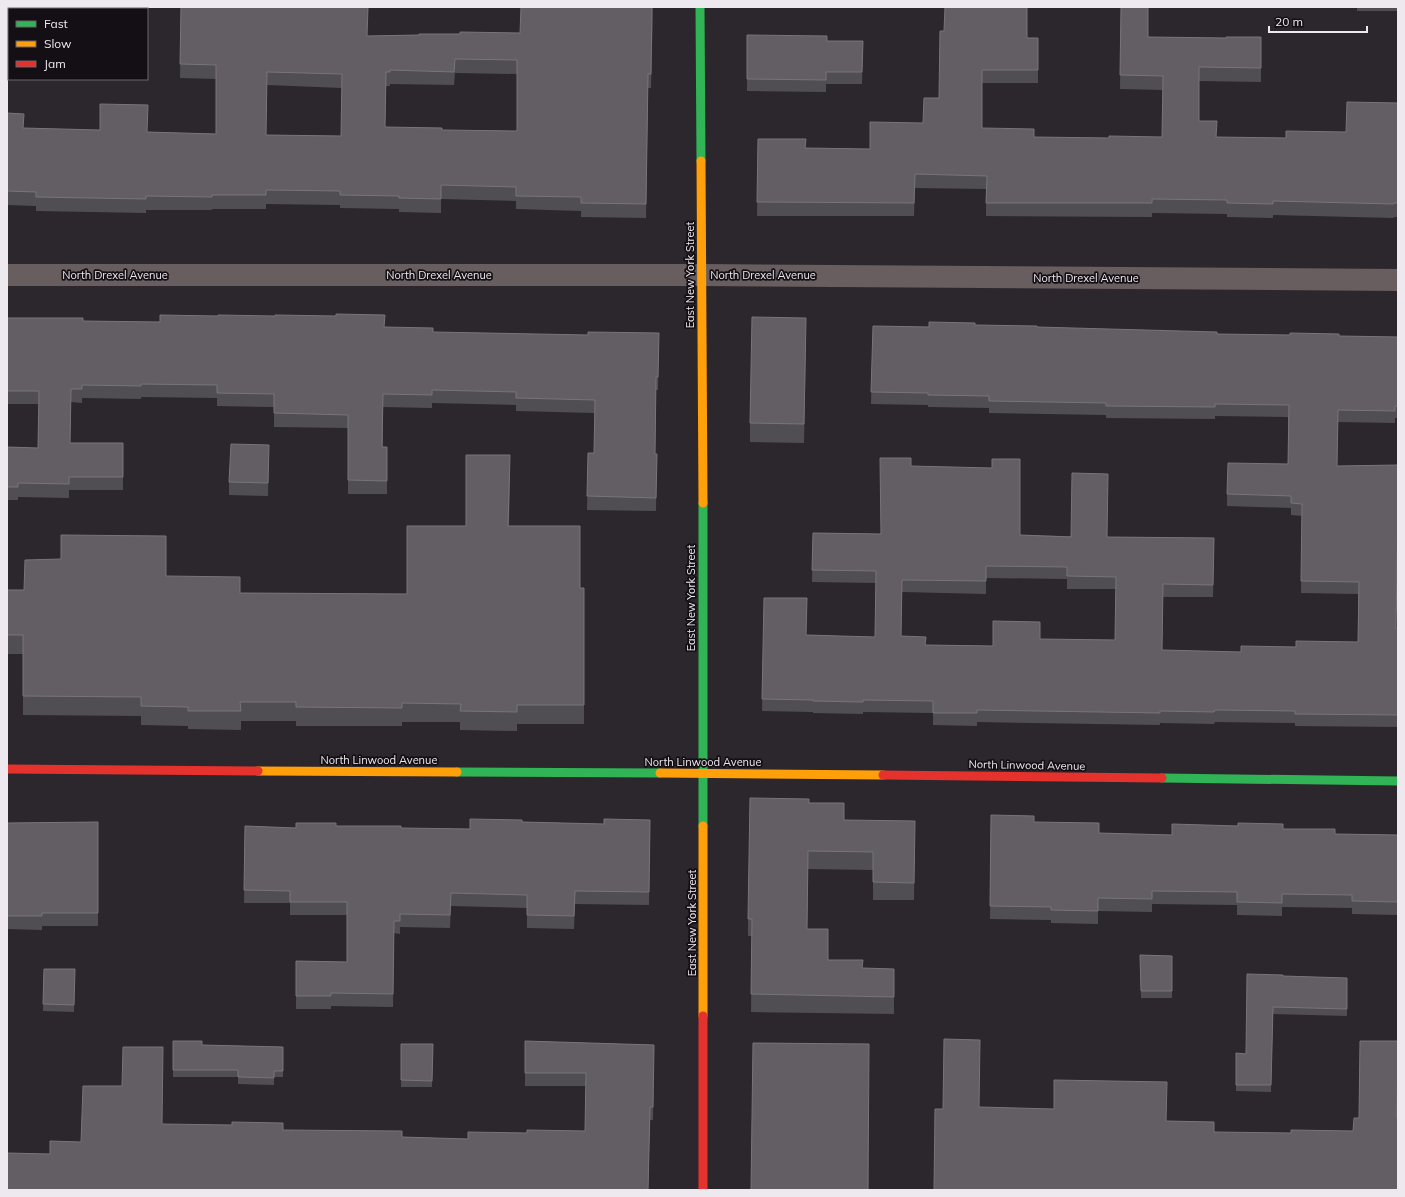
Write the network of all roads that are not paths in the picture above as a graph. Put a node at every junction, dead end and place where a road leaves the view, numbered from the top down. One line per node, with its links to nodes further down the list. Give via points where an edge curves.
1 (700, 7): 3 (street, East New York Street)
2 (7, 275): 3 (street, North Drexel Avenue)
3 (702, 275): 4 (street, North Drexel Avenue); 6 (street, East New York Street)
4 (1398, 280)
5 (7, 769): 6 (street, North Linwood Avenue)
6 (703, 774): 7 (street, North Linwood Avenue); 8 (street, East New York Street)
7 (1398, 781)
8 (703, 1190)

